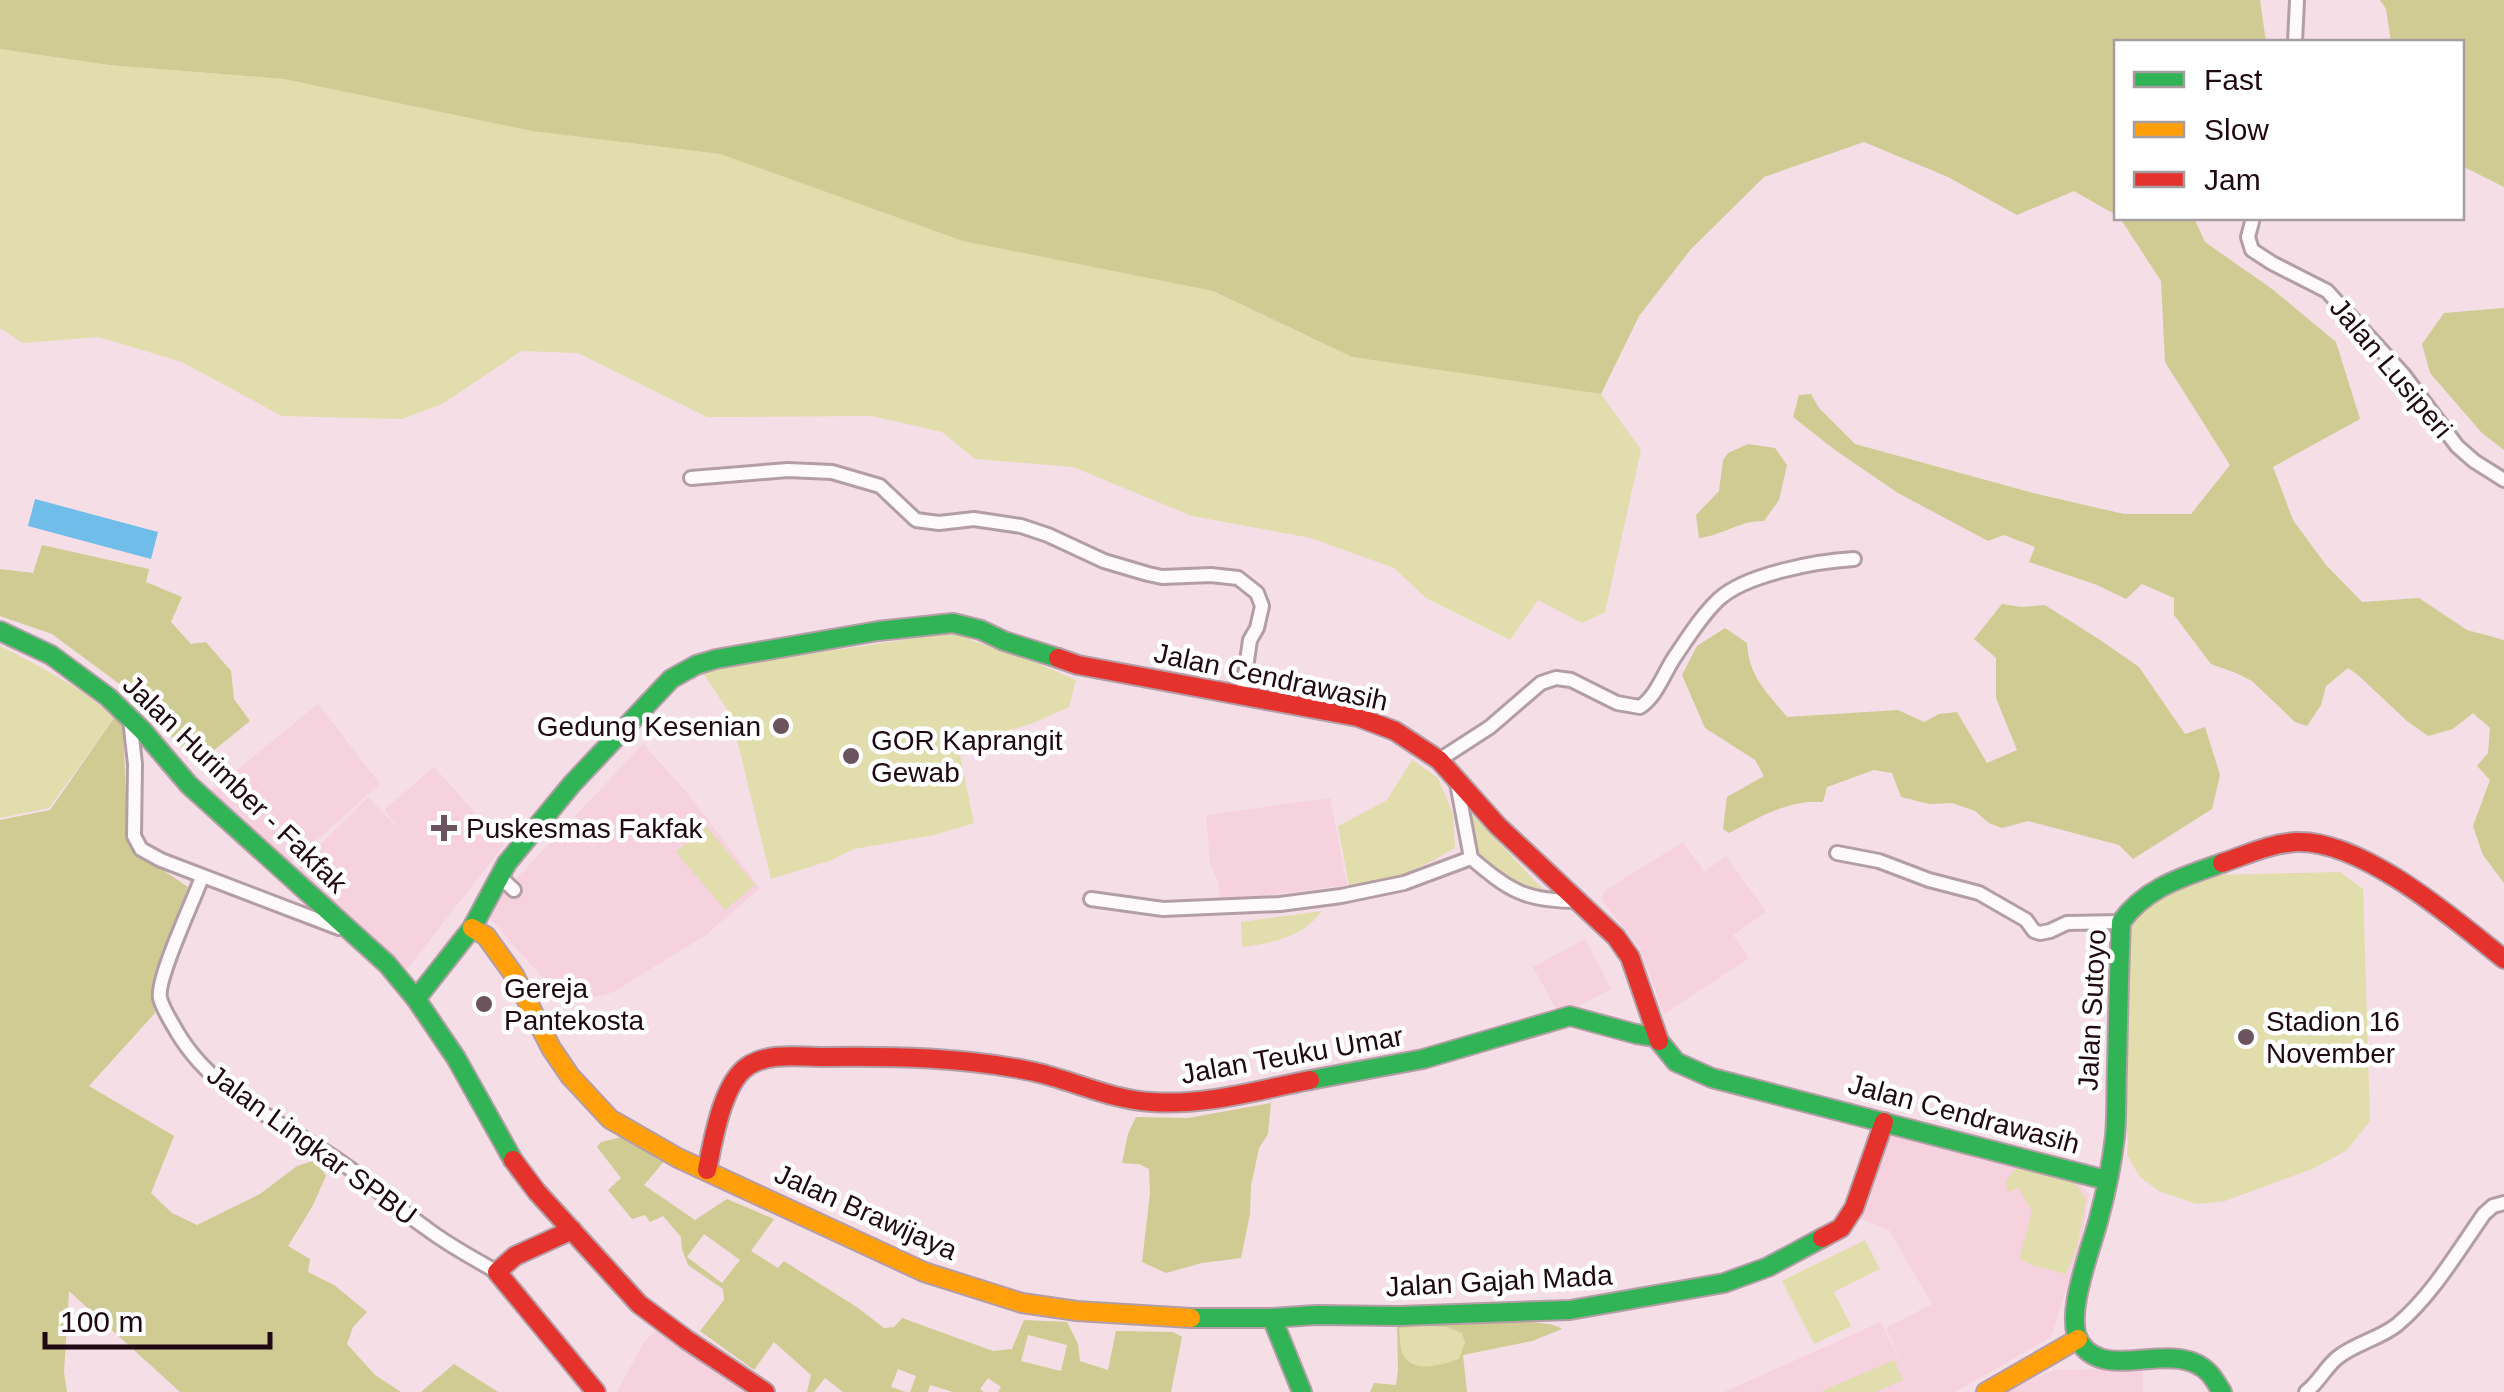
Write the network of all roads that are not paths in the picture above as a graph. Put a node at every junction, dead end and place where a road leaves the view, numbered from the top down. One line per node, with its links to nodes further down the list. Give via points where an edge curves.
1 (2297, 0): 2 (street)
2 (2295, 40)
3 (2252, 220): 5 (street, Jalan Lusiperi, via 2252,250 2327,292 2403,374 2456,446)
4 (690, 478): 8 (street, via 832,472 880,486 916,520 1021,526 1148,574 1238,578 1262,606)
5 (2504, 480)
6 (1854, 558): 10 (street, via 1806,564 1722,596 1640,707 1617,704 1571,680 1548,680)
7 (0, 631): 9 (main road, Jalan Hurimber - Fakfak, via 50,654)
8 (1242, 696): 10 (main road, Jalan Cendrawasih, via 1358,717); 15 (main road, Jalan Cendrawasih, via 1078,665 953,623 716,659 671,679 572,784)
9 (130, 716): 14 (street, via 134,836 148,854); 21 (main road, Jalan Hurimber - Fakfak, via 189,785)
10 (1440, 760): 11 (main road, Jalan Cendrawasih)
11 (1457, 780): 13 (street); 18 (main road, Jalan Cendrawasih)
12 (1837, 854): 19 (street, via 1978,893 2040,933 2067,923)
13 (1471, 858): 17 (street, via 1376,890 1280,904 1163,910); 18 (street, via 1516,892)
14 (202, 876): 21 (street); 30 (street, Jalan Lingkar SPBU, via 159,992 183,1042 229,1090)
15 (499, 876): 16 (street); 20 (main road, Jalan Cendrawasih)
16 (514, 890)
17 (1091, 899)
18 (1577, 901): 24 (main road, Jalan Cendrawasih, via 1630,957)
19 (2121, 922): 22 (main road, Jalan Sutoyo, via 2138,899 2178,878 2301,842 2351,854 2402,882); 27 (main road, Jalan Sutoyo, via 2115,1135)
20 (472, 928): 23 (main road, Jalan Cendrawasih); 26 (main road, Jalan Brawijaya, via 501,954 588,1098 610,1119)
21 (351, 932): 23 (main road, Jalan Hurimber - Fakfak)
22 (2504, 959)
23 (416, 999): 29 (main road, Jalan Hurimber - Fakfak, via 509,1155)
24 (1656, 1037): 25 (main road, Jalan Cendrawasih, via 1676,1062 1712,1078); 26 (main road, Jalan Teuku Umar, via 1570,1016 1423,1060 1174,1104 968,1062 776,1058 753,1063 738,1077)
25 (1884, 1122): 27 (main road, Jalan Cendrawasih); 31 (main road, Jalan Gajah Mada, via 1854,1208 1840,1228 1742,1278 1570,1310)
26 (707, 1170): 31 (main road, Jalan Brawijaya, via 924,1272 1022,1303 1184,1318)
27 (2106, 1180): 32 (main road, Jalan Sutoyo, via 2076,1306)
28 (2504, 1203): 38 (street, via 2484,1214 2404,1318 2339,1357)
29 (572, 1230): 30 (main road, via 514,1256); 34 (main road, Jalan Hurimber - Fakfak, via 649,1314)
30 (497, 1272): 33 (main road)
31 (1272, 1318): 35 (main road)
32 (2078, 1339): 36 (main road); 37 (main road, via 2091,1355 2195,1362)
33 (596, 1392)
34 (764, 1392)
35 (1302, 1392)
36 (1986, 1392)
37 (2222, 1392)
38 (2306, 1392)

